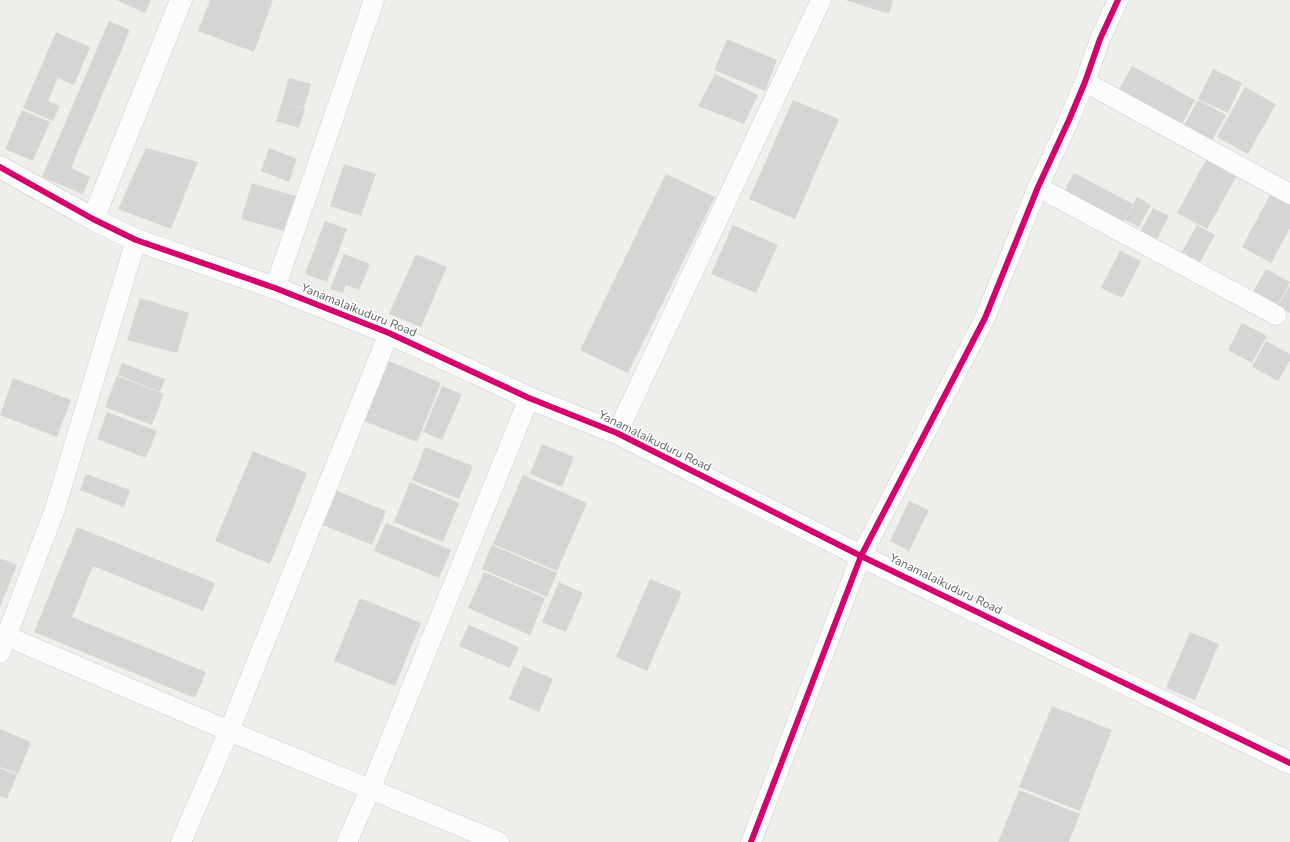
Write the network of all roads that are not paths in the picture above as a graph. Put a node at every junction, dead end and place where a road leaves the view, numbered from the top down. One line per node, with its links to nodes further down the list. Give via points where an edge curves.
1 (181, 0): 9 (street)
2 (374, 0): 11 (street)
3 (821, 0): 15 (street)
4 (1118, 0): 5 (street, via 1100,39)
5 (1085, 82): 7 (street); 8 (street)
6 (0, 167): 9 (street, Yanamalaikuduru Road)
7 (1038, 187): 12 (street); 16 (street, via 985,318)
8 (1290, 194)
9 (93, 219): 10 (street, Yanamalaikuduru Road)
10 (136, 240): 11 (street, Yanamalaikuduru Road); 17 (street, via 56,509)
11 (274, 288): 13 (street, Yanamalaikuduru Road)
12 (1276, 315)
13 (389, 333): 14 (street, Yanamalaikuduru Road); 18 (street)
14 (528, 398): 15 (street, Yanamalaikuduru Road); 20 (street)
15 (617, 433): 16 (street, Yanamalaikuduru Road)
16 (861, 556): 19 (street, Yanamalaikuduru Road); 24 (street)
17 (3, 645): 18 (street)
18 (229, 731): 20 (street); 21 (street)
19 (1290, 763)
20 (371, 788): 22 (street); 23 (street)
21 (180, 842)
22 (347, 842)
23 (499, 842)
24 (751, 842)

